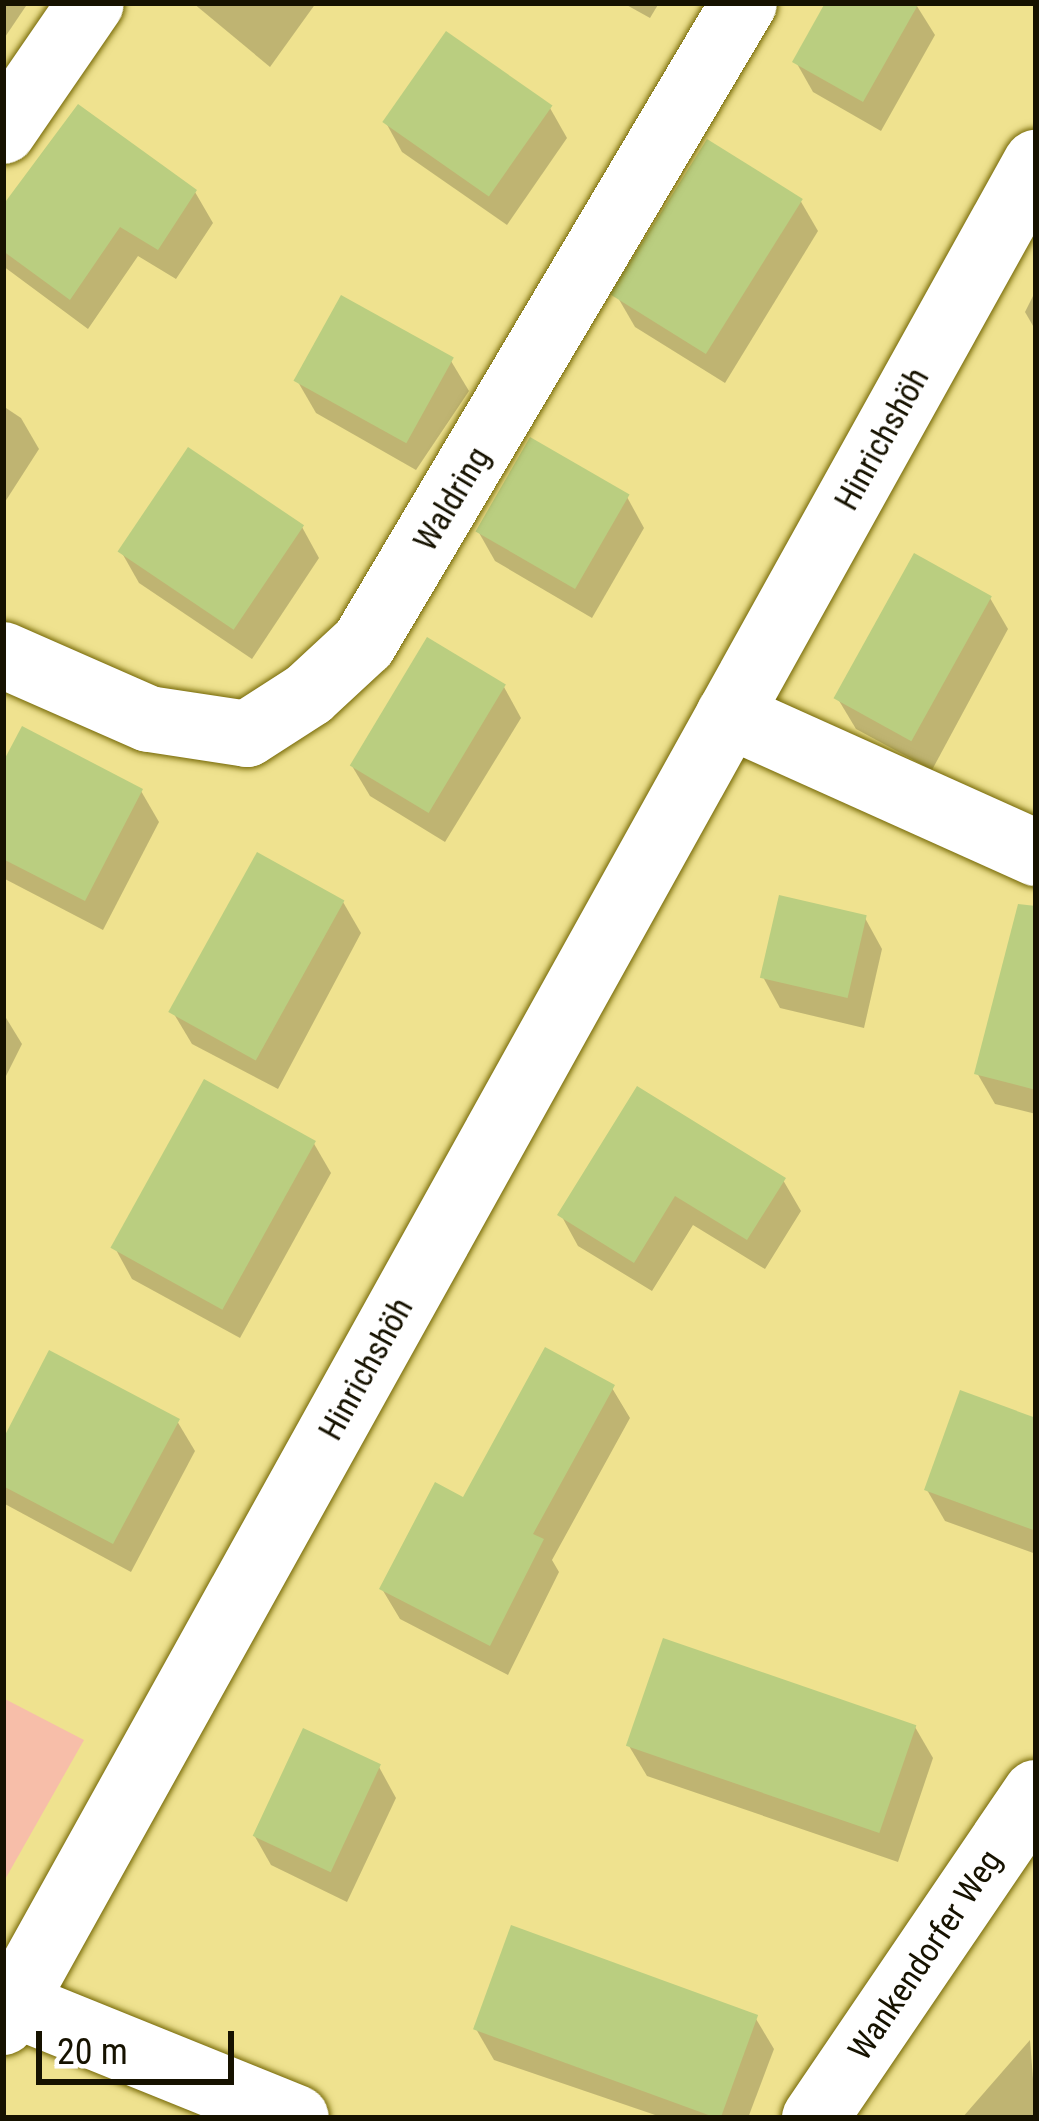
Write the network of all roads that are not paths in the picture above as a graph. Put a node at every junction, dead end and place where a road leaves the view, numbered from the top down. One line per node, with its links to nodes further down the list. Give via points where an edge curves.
1 (91, 3): 3 (street)
2 (744, 3): 5 (street, Waldring, via 364,644 309,694 247,734 149,718)
3 (3, 131)
4 (1036, 163): 6 (street, Hinrichshöh)
5 (3, 655)
6 (729, 715): 7 (street); 9 (street, Hinrichshöh)
7 (1036, 853)
8 (1036, 1793): 11 (street, Wankendorfer Weg)
9 (8, 2013): 10 (street)
10 (296, 2118)
11 (815, 2118)

